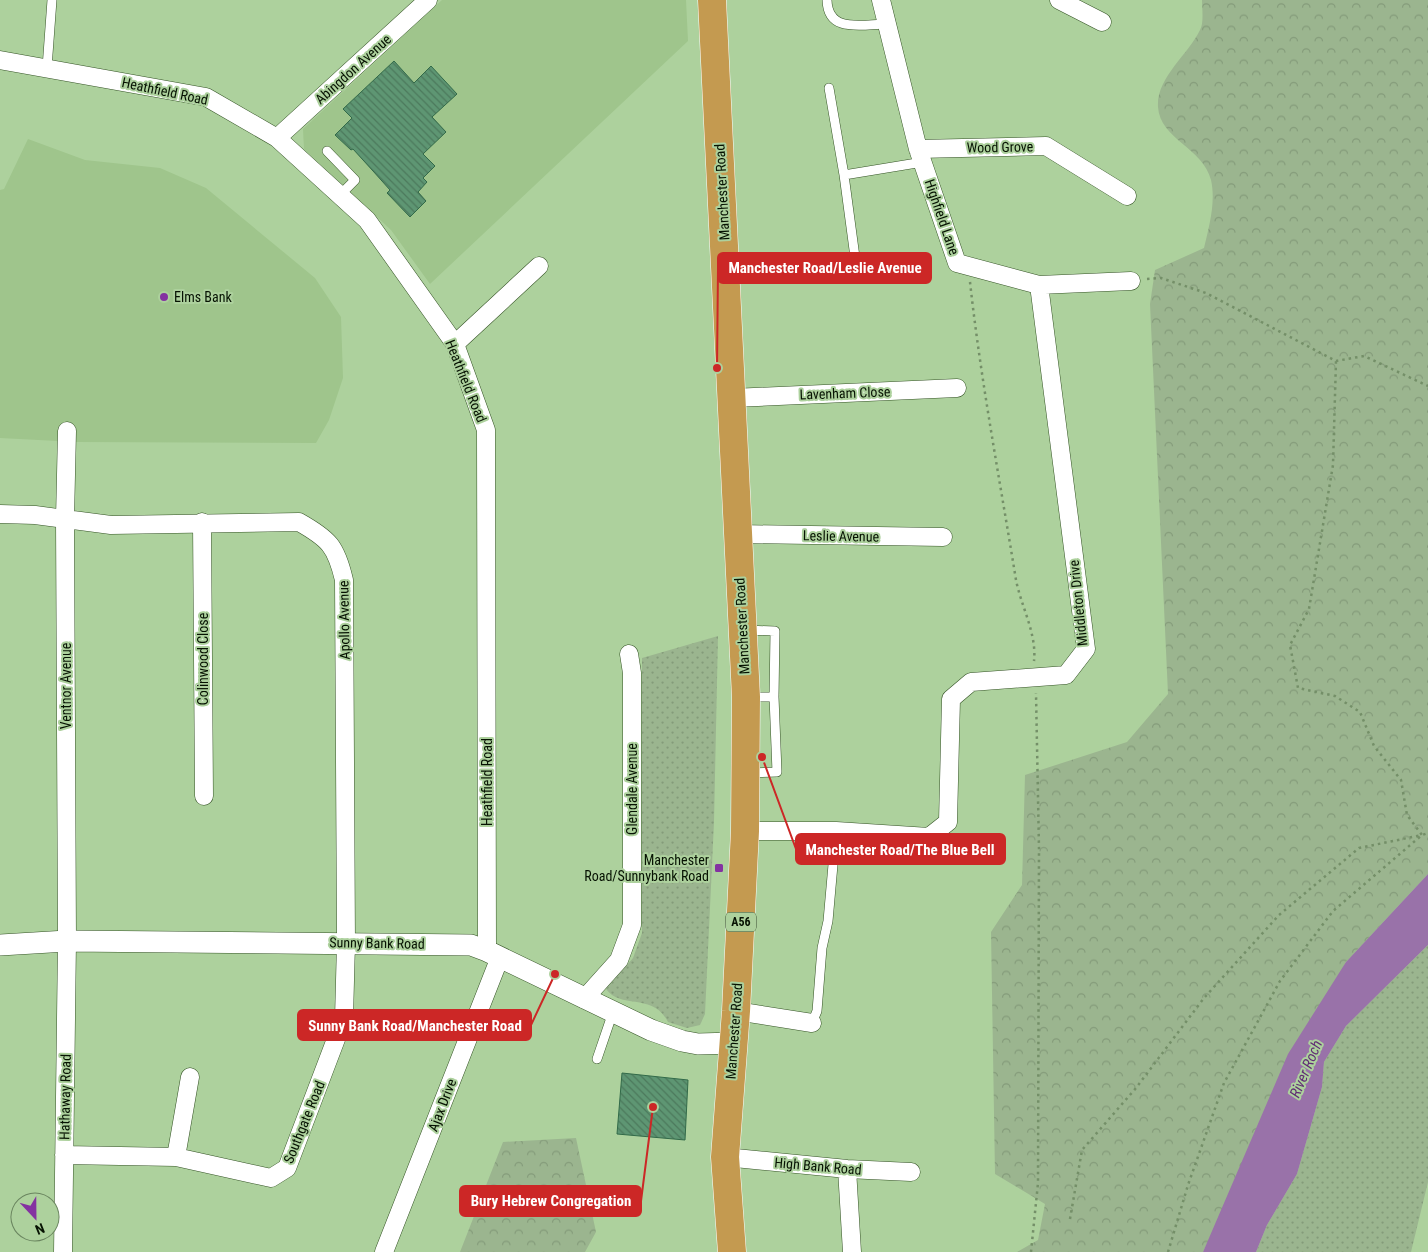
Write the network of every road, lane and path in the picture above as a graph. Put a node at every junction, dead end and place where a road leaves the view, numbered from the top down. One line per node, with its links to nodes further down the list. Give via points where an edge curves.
1 (52, 0): 10 (lane)
2 (428, 0): 12 (street, Abingdon Avenue)
3 (712, 0): 27 (highway, Manchester Road / A56)
4 (827, 0): 8 (lane, via 832,20 841,24)
5 (881, 0): 8 (street, Highfield Lane)
6 (1059, 0): 7 (street)
7 (1102, 22)
8 (887, 24): 14 (street, Highfield Lane)
9 (0, 60): 10 (street, Heathfield Road)
10 (47, 68): 12 (street, Heathfield Road, via 206,97)
11 (829, 88): 15 (lane)
12 (277, 138): 16 (street, Heathfield Road)
13 (327, 151): 16 (lane, via 355,180)
14 (921, 156): 15 (lane); 17 (street, Wood Grove, via 1046,146); 19 (street, Highfield Lane, via 957,263)
15 (844, 175): 20 (lane)
16 (340, 195): 23 (street, Heathfield Road, via 367,220)
17 (1127, 196)
18 (539, 266): 23 (street)
19 (968, 266): 22 (street, Highfield Lane); 36 (path, via 976,335 1019,595 1035,649)
20 (858, 272)
21 (1131, 281): 22 (street, Highfield Lane); 24 (path, via 1161,278 1206,294)
22 (1038, 285): 36 (street, Middleton Drive, via 1086,649 1066,675)
23 (455, 344): 48 (street, Heathfield Road, via 486,430)
24 (1336, 361): 25 (path, via 1364,356); 44 (path, via 1333,465 1309,609 1290,645 1298,688 1335,696 1360,712 1374,746 1402,780 1406,815)
25 (1428, 386)
26 (957, 388): 27 (street, Lavenham Close)
27 (733, 398): 32 (highway, Manchester Road / A56)
28 (67, 431): 30 (street, Ventnor Avenue)
29 (0, 514): 30 (street, Apollo Avenue)
30 (65, 519): 31 (street, Apollo Avenue, via 110,525); 45 (street, Ventnor Avenue)
31 (202, 522): 40 (street, Colinwood Close); 46 (street, Apollo Avenue, via 299,522 323,535 339,555 344,580)
32 (738, 534): 33 (street, Leslie Avenue); 34 (highway, Manchester Road / A56)
33 (944, 537)
34 (742, 630): 37 (highway, Manchester Road / A56); 38 (lane, via 775,631)
35 (630, 654): 49 (street, Glendale Avenue, via 632,925 619,960)
36 (1032, 678): 42 (street, Middleton Drive, via 972,682 951,699 948,822 929,837); 66 (path, via 1037,699 1039,849 1038,1183)
37 (746, 697): 38 (lane); 39 (highway, Manchester Road / A56)
38 (774, 697): 39 (lane, via 777,772)
39 (746, 773): 41 (highway, Manchester Road / A56)
40 (204, 796)
41 (745, 831): 42 (street, Middleton Drive); 51 (highway, Manchester Road / A56)
42 (836, 831): 52 (lane, via 817,1011)
43 (1428, 833): 44 (path)
44 (1422, 835): 61 (path, via 1359,848 1280,915 1204,998 1136,1088 1082,1150); 67 (path, via 1334,911 1280,981 1224,1083)
45 (67, 941): 46 (street, Sunny Bank Road); 47 (street, Sunny Bank Road); 56 (street, Hathaway Road)
46 (346, 943): 48 (street, Sunny Bank Road, via 471,945); 57 (street, Southgate Road, via 344,1018 287,1168 271,1178)
47 (0, 945)
48 (494, 954): 49 (street, Sunny Bank Road); 63 (street, Ajax Drive)
49 (584, 999): 50 (street, Sunny Bank Road)
50 (620, 1010): 53 (street, Sunny Bank Road, via 698,1044); 54 (lane)
51 (736, 1011): 52 (street); 53 (highway, Manchester Road / A56)
52 (812, 1024)
53 (734, 1043): 58 (highway, Manchester Road / A56)
54 (597, 1059)
55 (190, 1077): 57 (street)
56 (64, 1155): 57 (street, Southgate Road); 62 (street, Hathaway Road)
57 (176, 1157)
58 (725, 1157): 59 (street, High Bank Road); 64 (highway, Manchester Road / A56)
59 (848, 1170): 60 (street, High Bank Road); 65 (street)
60 (911, 1172)
61 (1070, 1219)
62 (63, 1252)
63 (384, 1252)
64 (732, 1252)
65 (852, 1252)
66 (1031, 1252)
67 (1168, 1252)

